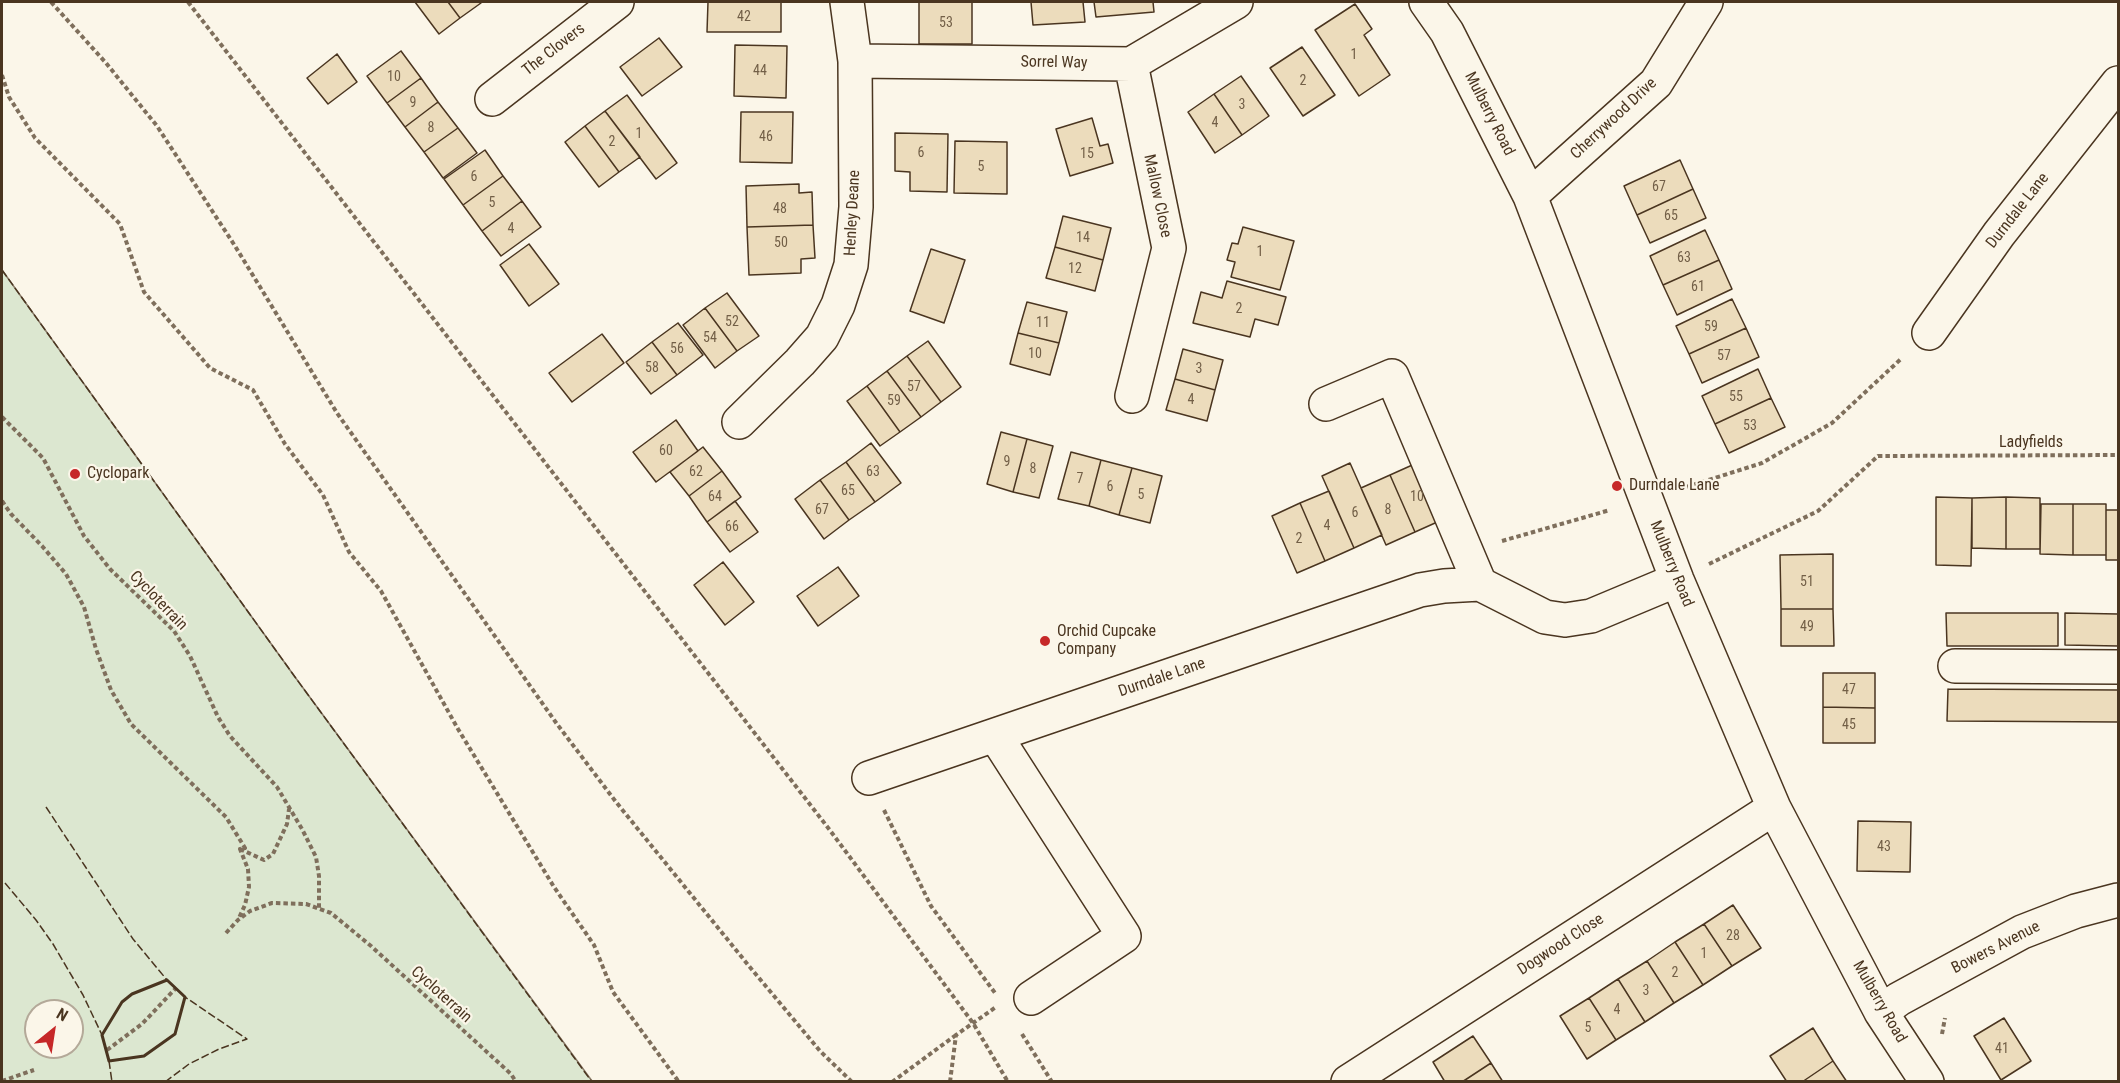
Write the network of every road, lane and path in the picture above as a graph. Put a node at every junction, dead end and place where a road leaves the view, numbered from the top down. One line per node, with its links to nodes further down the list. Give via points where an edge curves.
1 (51, 2): 47 (path, via 157,126 337,413 557,724 756,975)
2 (188, 2): 39 (path, via 829,830)
3 (617, 2): 12 (street, The Clovers)
4 (847, 2): 8 (street, Henley Deane)
5 (1236, 2): 9 (street)
6 (1426, 2): 13 (street, Mulberry Road, via 1447,32)
7 (1706, 2): 13 (street, Cherrywood Drive, via 1656,83)
8 (855, 61): 9 (street, Sorrel Way); 18 (street, Henley Deane, via 855,236 843,290 822,337)
9 (1131, 64): 15 (street, Mallow Close, via 1169,248)
10 (2, 75): 46 (path, via 9,97 35,138 120,224 144,292 210,368 253,390 285,444 323,495 349,552 381,591 458,729 594,945 614,992)
11 (2118, 83): 14 (street, Durndale Lane, via 1999,234)
12 (492, 99)
13 (1530, 196): 20 (street, Mulberry Road)
14 (1929, 333): 20 (path, via 1832,423 1762,463)
15 (1132, 396)
16 (1326, 404): 22 (street, via 1392,376)
17 (2, 417): 29 (path, Cycloterrain, via 43,458 84,536 110,569 174,631 230,736 277,787)
18 (739, 422)
19 (2118, 455): 23 (path, Ladyfields, via 1878,456 1818,511)
20 (1646, 500): 22 (path); 23 (street, Mulberry Road)
21 (2, 501): 31 (path, Cycloterrain, via 66,574 84,607 111,690 131,724 226,817 245,848)
22 (1466, 552): 24 (street)
23 (1677, 580): 24 (street, via 1591,616 1565,620 1545,617); 30 (street, Mulberry Road)
24 (1480, 584): 27 (street, Durndale Lane, via 1420,590)
25 (1955, 666): 26 (street)
26 (2118, 667)
27 (995, 735): 28 (street, Durndale Lane); 37 (street, via 1124,936)
28 (869, 778): 39 (path, via 931,906 1002,1002)
29 (289, 808): 31 (path, via 287,824 273,854 264,860); 33 (path, Cycloterrain, via 316,857)
30 (1774, 808): 38 (street, Mulberry Road); 52 (street, Dogwood Close)
31 (240, 849): 34 (path, Cycloterrain, via 249,883)
32 (2118, 900): 38 (street, Bowers Avenue, via 2022,932)
33 (319, 908): 34 (path, Cycloterrain, via 272,903); 45 (path, Cycloterrain, via 371,946)
34 (238, 920): 35 (path, Cycloterrain)
35 (226, 933)
36 (176, 988): 42 (path, via 136,1029)
37 (1031, 998)
38 (1881, 1012): 53 (street, Mulberry Road)
39 (973, 1023): 41 (path); 50 (path)
40 (1021, 1032): 51 (path)
41 (956, 1035): 48 (path); 49 (path)
42 (107, 1050)
43 (34, 1070): 44 (path)
44 (2, 1080)
45 (516, 1082)
46 (679, 1082)
47 (852, 1082)
48 (892, 1082)
49 (950, 1082)
50 (1008, 1082)
51 (1052, 1082)
52 (1348, 1082)
53 (1927, 1082)

